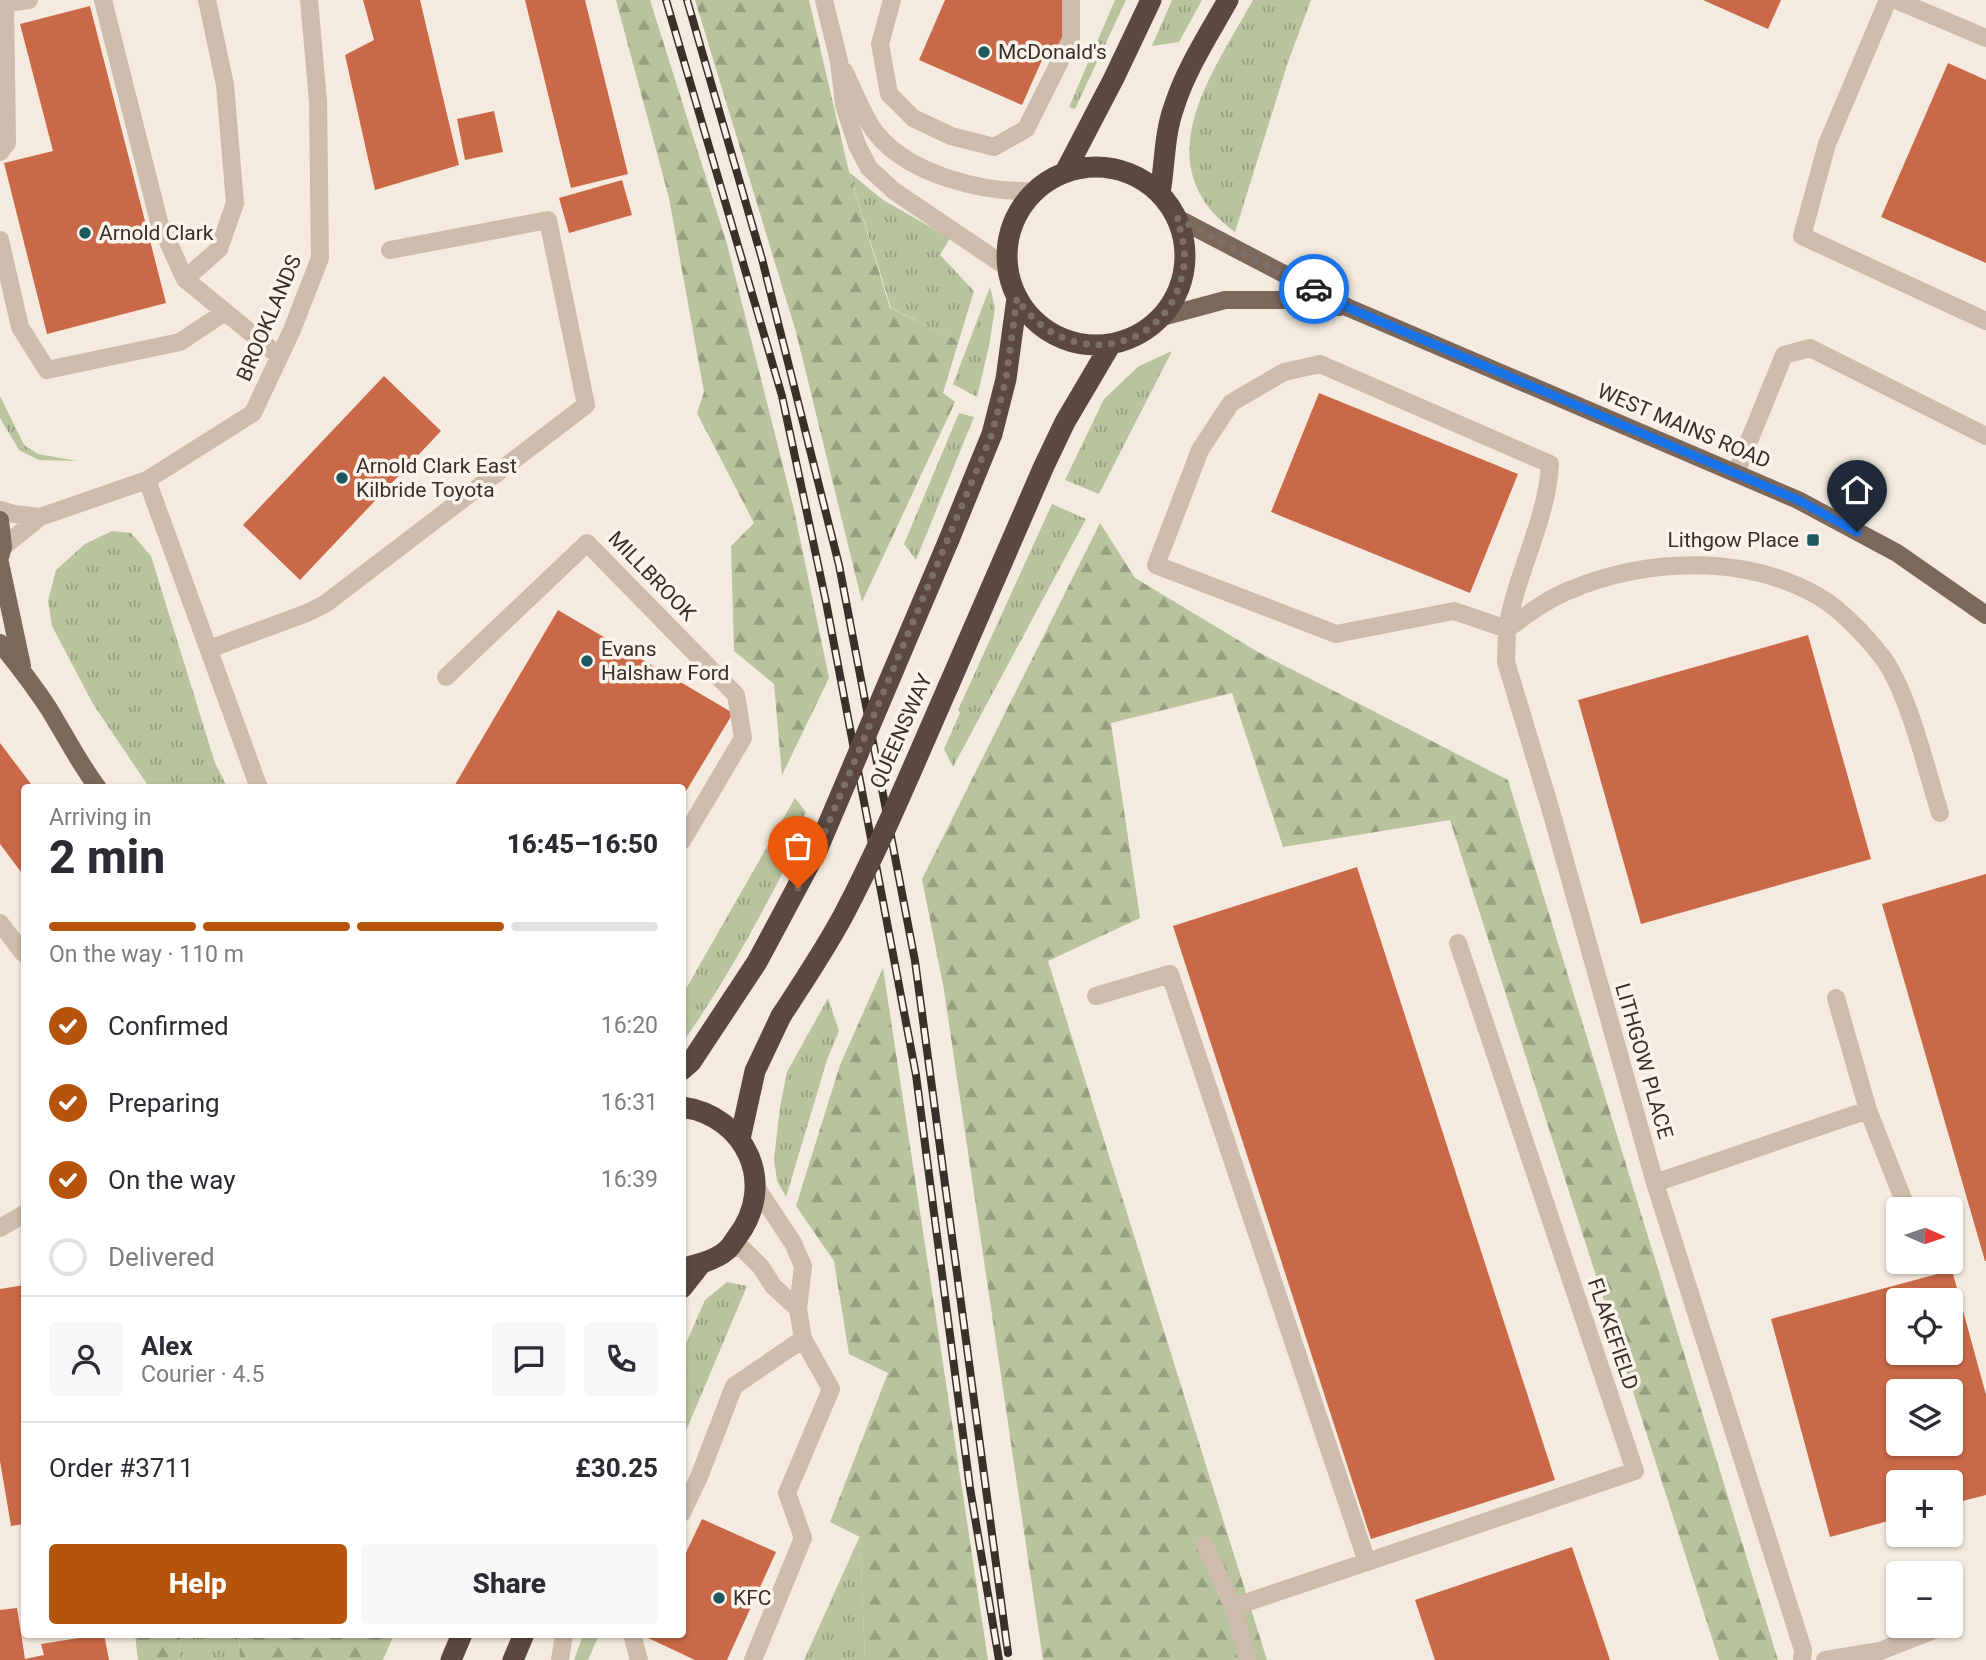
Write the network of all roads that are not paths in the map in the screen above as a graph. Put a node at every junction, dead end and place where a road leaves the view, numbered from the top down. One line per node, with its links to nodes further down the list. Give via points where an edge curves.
1 (29, 0): 12 (street)
2 (103, 0): 23 (street, via 159,222)
3 (207, 0): 23 (street, via 225,85 235,203 219,249)
4 (309, 0): 30 (street, BROOKLANDS, via 318,101 320,258)
5 (824, 0): 14 (street)
6 (892, 0): 7 (street, via 880,44 889,94 913,118 951,136 994,147 1026,129 1070,39)
7 (1071, 0)
8 (1152, 0): 16 (highway)
9 (1228, 0): 18 (highway, via 1173,108)
10 (1888, 0): 28 (street, via 1827,144 1802,236)
11 (1896, 0): 13 (street)
12 (5, 2): 15 (street, via 7,144)
13 (1986, 38)
14 (839, 61): 17 (street, via 874,131 890,148 955,181 1006,192); 22 (street, via 844,105 869,168 905,199)
15 (0, 152)
16 (1065, 172): 17 (highway); 18 (highway, via 1115,169)
17 (1034, 191): 22 (highway, via 1015,218)
18 (1160, 193): 19 (highway)
19 (1177, 218): 25 (main road, WEST MAINS ROAD); 27 (highway, via 1184,243 1184,269 1177,295)
20 (0, 240): 26 (street, via 20,327 47,370 180,342)
21 (390, 250): 41 (street, via 548,220 586,405 325,604)
22 (1008, 268): 24 (highway)
23 (185, 279): 26 (street)
24 (1017, 298): 29 (highway, via 1037,323 1065,340); 53 (highway, QUEENSWAY, bridge, via 1006,379 992,434 818,848 757,962)
25 (1349, 308): 27 (main road, WEST MAINS ROAD, via 1288,300 1225,300); 32 (main road, WEST MAINS ROAD)
26 (225, 312): 30 (street)
27 (1162, 317): 29 (highway, via 1130,339)
28 (1986, 321)
29 (1111, 344): 56 (highway, QUEENSWAY, bridge, via 1049,455 863,877 812,970 780,1016 755,1071)
30 (279, 356): 33 (street, BROOKLANDS, via 253,413)
31 (1986, 436): 32 (street, via 1810,348 1784,355)
32 (1736, 473): 38 (main road, WEST MAINS ROAD, via 1897,553)
33 (148, 480): 35 (street, BROOKLANDS); 41 (street)
34 (0, 510): 35 (street, BROOKLANDS)
35 (40, 517): 37 (street, BROOKLANDS)
36 (0, 520): 37 (main road)
37 (1, 556): 42 (main road)
38 (1986, 615)
39 (1507, 629): 39 (street, LITHGOW PLACE, via 1511,601 1548,490 1550,464 1320,364 1284,372 1231,403 1200,450 1156,565 1336,634 1454,611); 46 (street, via 1570,590 1646,568 1688,564 1777,578 1818,596 1852,622 1884,660 1902,694); 57 (street, LITHGOW PLACE, via 1506,662)
40 (0, 643): 42 (main road)
41 (209, 649): 45 (street)
42 (23, 671): 44 (main road)
43 (446, 677): 47 (street, MILLBROOK, via 587,543 736,695 743,738)
44 (95, 784)
45 (258, 784)
46 (1940, 813)
47 (686, 834)
48 (0, 923): 50 (street)
49 (1458, 943): 68 (street, FLAKEFIELD, via 1635,1471)
50 (21, 950)
51 (1096, 996): 68 (street, via 1170,974)
52 (1836, 998): 55 (street)
53 (686, 1066)
54 (686, 1108): 56 (highway, via 722,1121)
55 (1868, 1110): 57 (street); 59 (street)
56 (740, 1139): 58 (highway, via 752,1161)
57 (1655, 1183): 81 (street, LITHGOW PLACE, via 1803,1650)
58 (756, 1187): 62 (highway, via 749,1222); 64 (street, via 803,1266)
59 (1902, 1197)
60 (21, 1216): 61 (street)
61 (0, 1228)
62 (727, 1250): 63 (highway); 64 (street, via 740,1246)
63 (691, 1266)
64 (798, 1309): 65 (street)
65 (803, 1339): 66 (street, via 734,1386); 79 (street, via 831,1389 787,1493 803,1538)
66 (686, 1503)
67 (1205, 1545): 69 (street)
68 (1367, 1562): 69 (street, FLAKEFIELD)
69 (1233, 1607): 80 (street)
70 (460, 1638): 75 (highway)
71 (522, 1638): 76 (highway)
72 (563, 1638): 77 (street)
73 (633, 1638): 78 (street)
74 (1913, 1638): 82 (street, via 1880,1651)
75 (451, 1660)
76 (513, 1660)
77 (560, 1660)
78 (639, 1660)
79 (753, 1660)
80 (1248, 1660)
81 (1802, 1660)
82 (1825, 1660)

